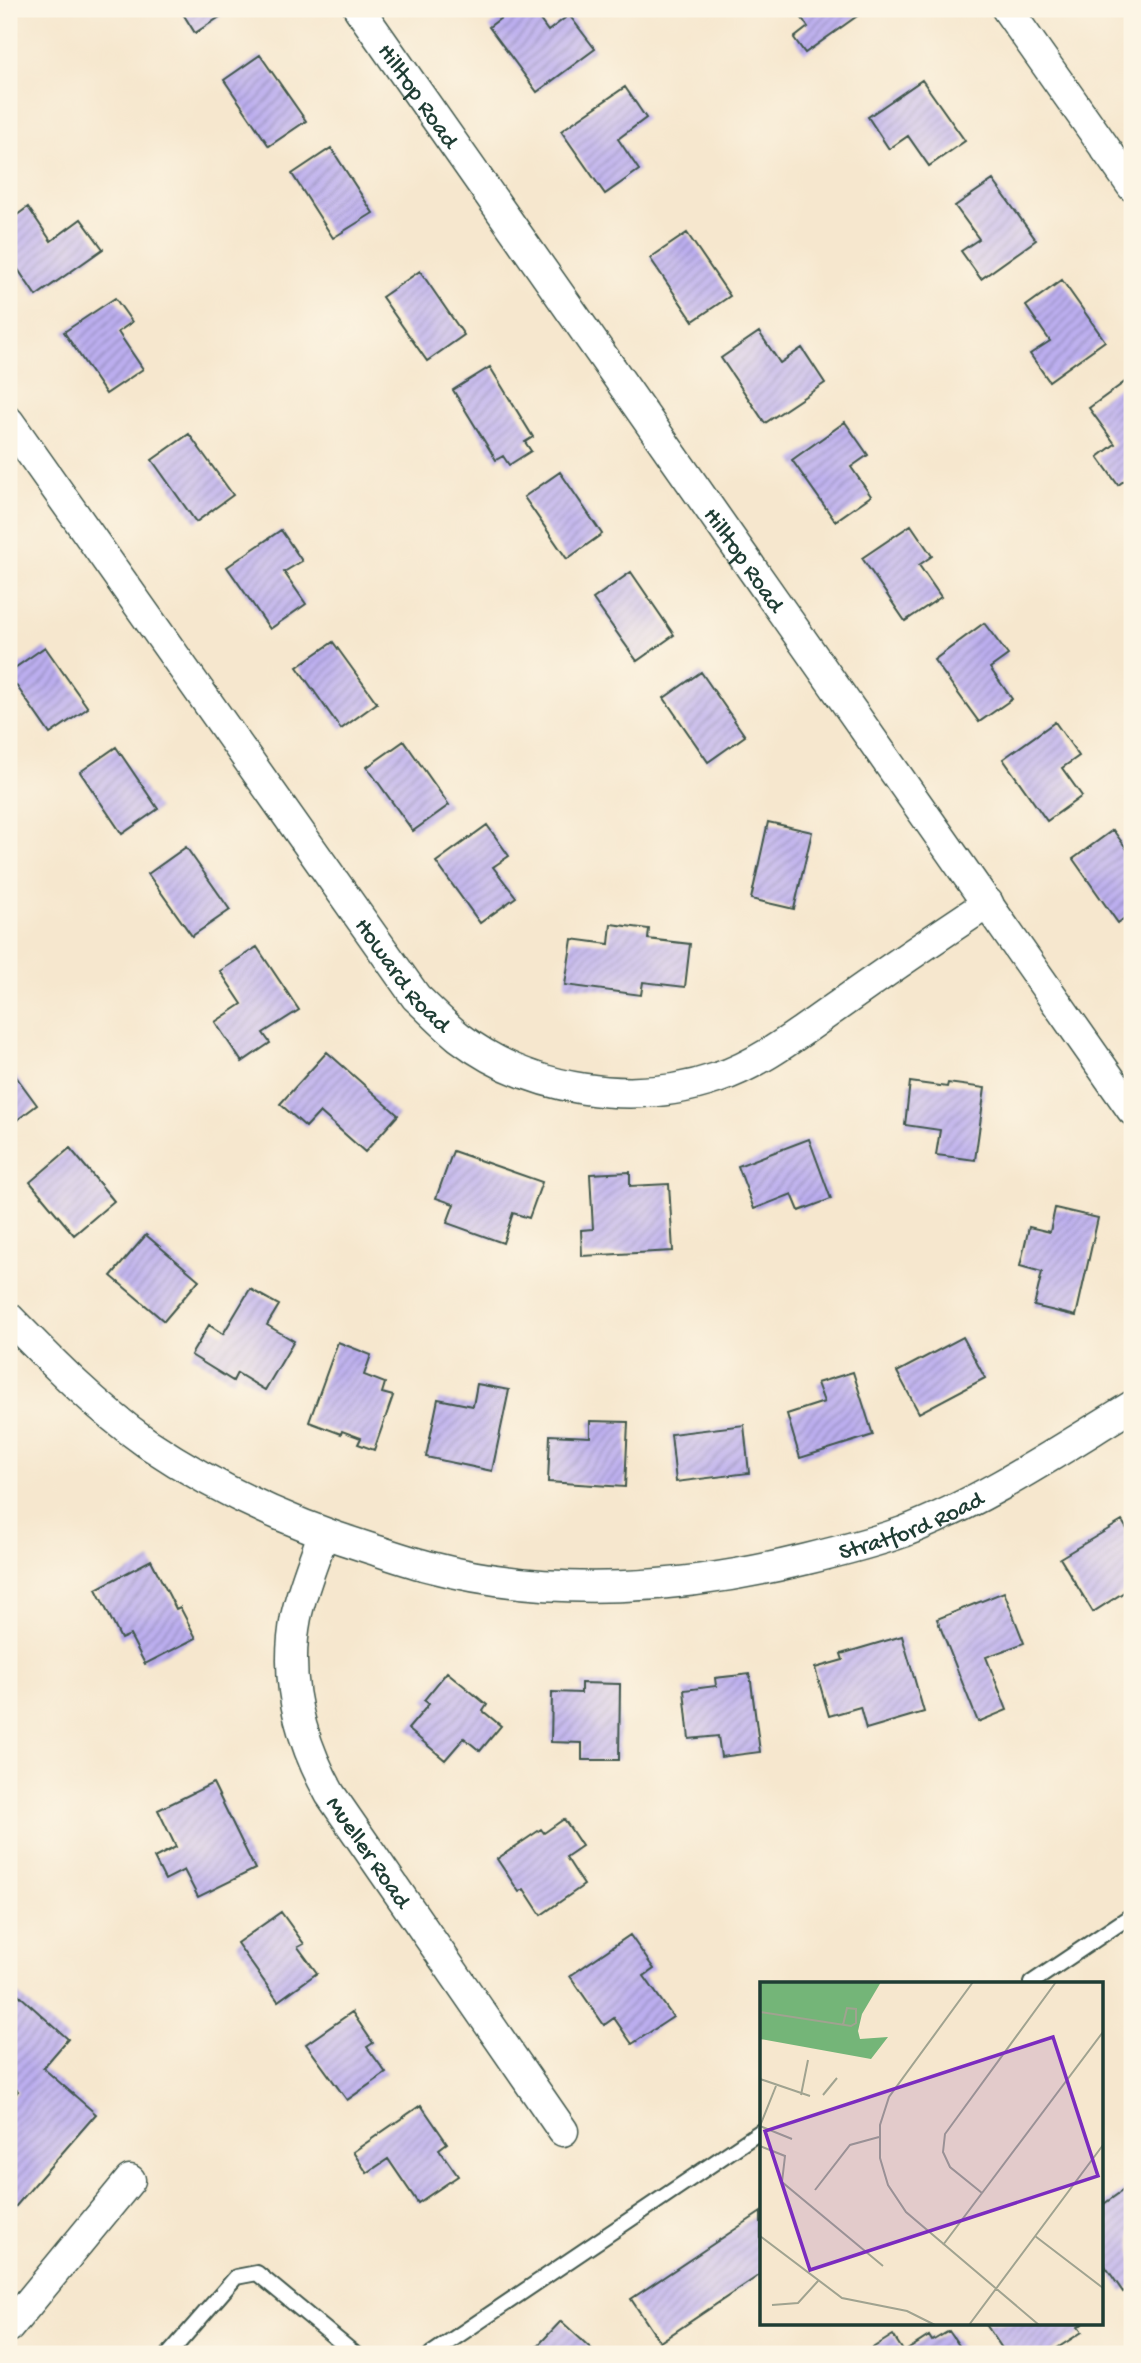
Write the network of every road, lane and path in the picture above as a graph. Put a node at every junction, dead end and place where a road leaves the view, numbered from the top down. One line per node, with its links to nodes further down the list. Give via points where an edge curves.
1 (359, 9): 5 (street, Hilltop Road)
2 (1007, 9): 3 (street)
3 (1132, 186)
4 (9, 422): 5 (street, Howard Road, via 416,998 460,1038 511,1068 573,1087 624,1093 662,1091 717,1078 768,1054)
5 (988, 903): 6 (street, Hilltop Road)
6 (1132, 1110)
7 (9, 1318): 9 (street, via 94,1401 145,1441 232,1494)
8 (1132, 1406): 9 (street, Stratford Road, via 984,1494 904,1531 765,1570 666,1583 580,1586 481,1577)
9 (323, 1534): 12 (street, Mueller Road, via 296,1616 292,1667 298,1718 315,1766)
10 (1132, 1915): 11 (lane)
11 (1032, 1982)
12 (563, 2131)
13 (760, 2132): 18 (lane)
14 (130, 2180): 15 (street)
15 (9, 2327)
16 (169, 2354): 17 (lane, via 236,2277 257,2273)
17 (355, 2354)
18 (431, 2354)

